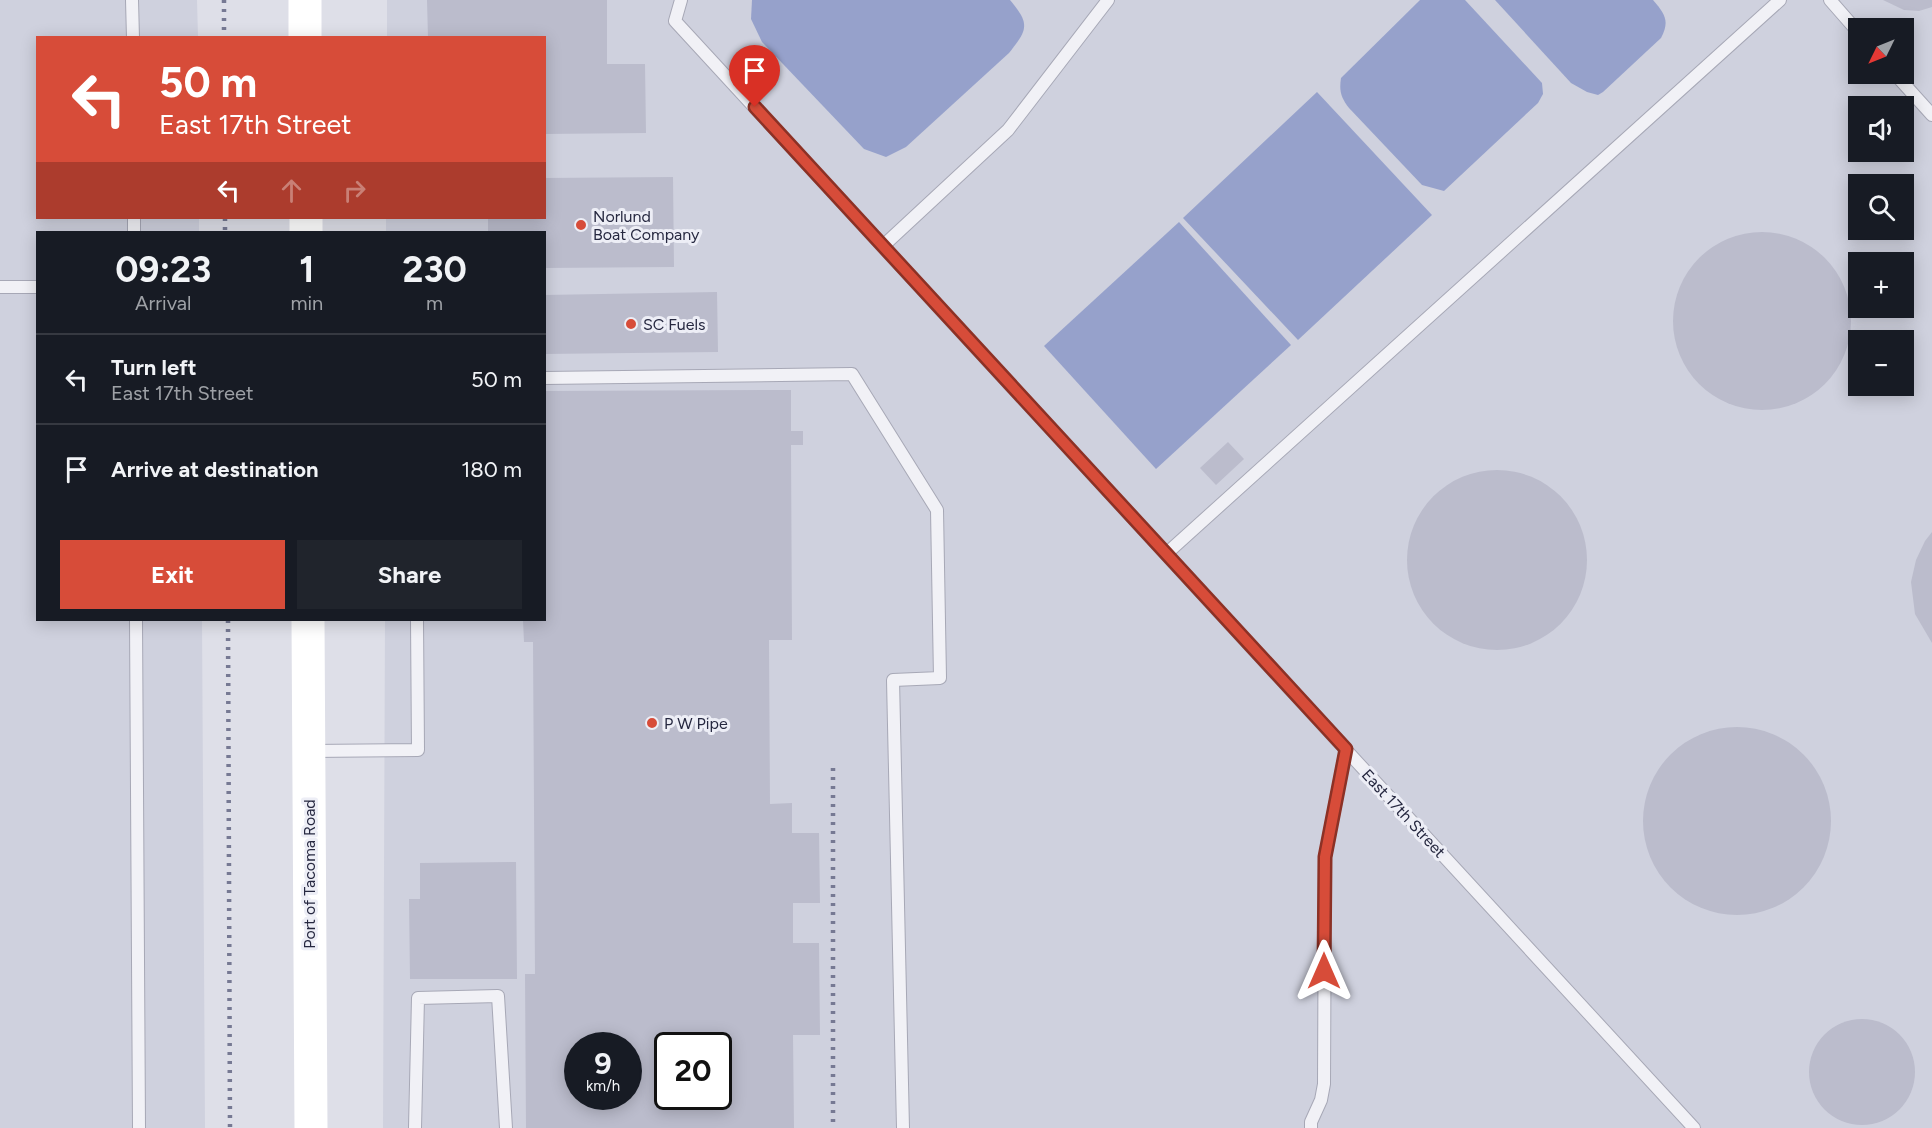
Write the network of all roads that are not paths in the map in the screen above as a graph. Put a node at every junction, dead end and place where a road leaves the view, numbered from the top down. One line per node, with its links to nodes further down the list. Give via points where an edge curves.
1 (132, 0): 8 (lane)
2 (305, 0): 9 (main road)
3 (681, 0): 12 (lane, East 17th Street, via 675,21)
4 (1108, 0): 12 (lane, via 1008,130)
5 (1780, 0): 16 (lane)
6 (1830, 0): 7 (lane)
7 (1848, 21)
8 (133, 36)
9 (305, 36)
10 (1904, 84): 11 (lane)
11 (1932, 115)
12 (883, 246): 16 (lane, East 17th Street)
13 (0, 287): 14 (lane)
14 (36, 287)
15 (546, 378): 26 (lane, via 852,374 938,510 940,678 893,680)
16 (1166, 555): 20 (lane, East 17th Street)
17 (136, 621): 22 (lane)
18 (308, 621): 21 (main road, Port of Tacoma Road)
19 (417, 621): 21 (lane, via 418,750)
20 (1346, 749): 27 (lane, via 1325,857 1324,1084); 28 (lane, East 17th Street)
21 (309, 751): 23 (main road, Port of Tacoma Road)
22 (139, 1128)
23 (311, 1128)
24 (415, 1128): 25 (lane, via 418,998 498,996)
25 (506, 1128)
26 (903, 1128)
27 (1311, 1128)
28 (1694, 1128)

